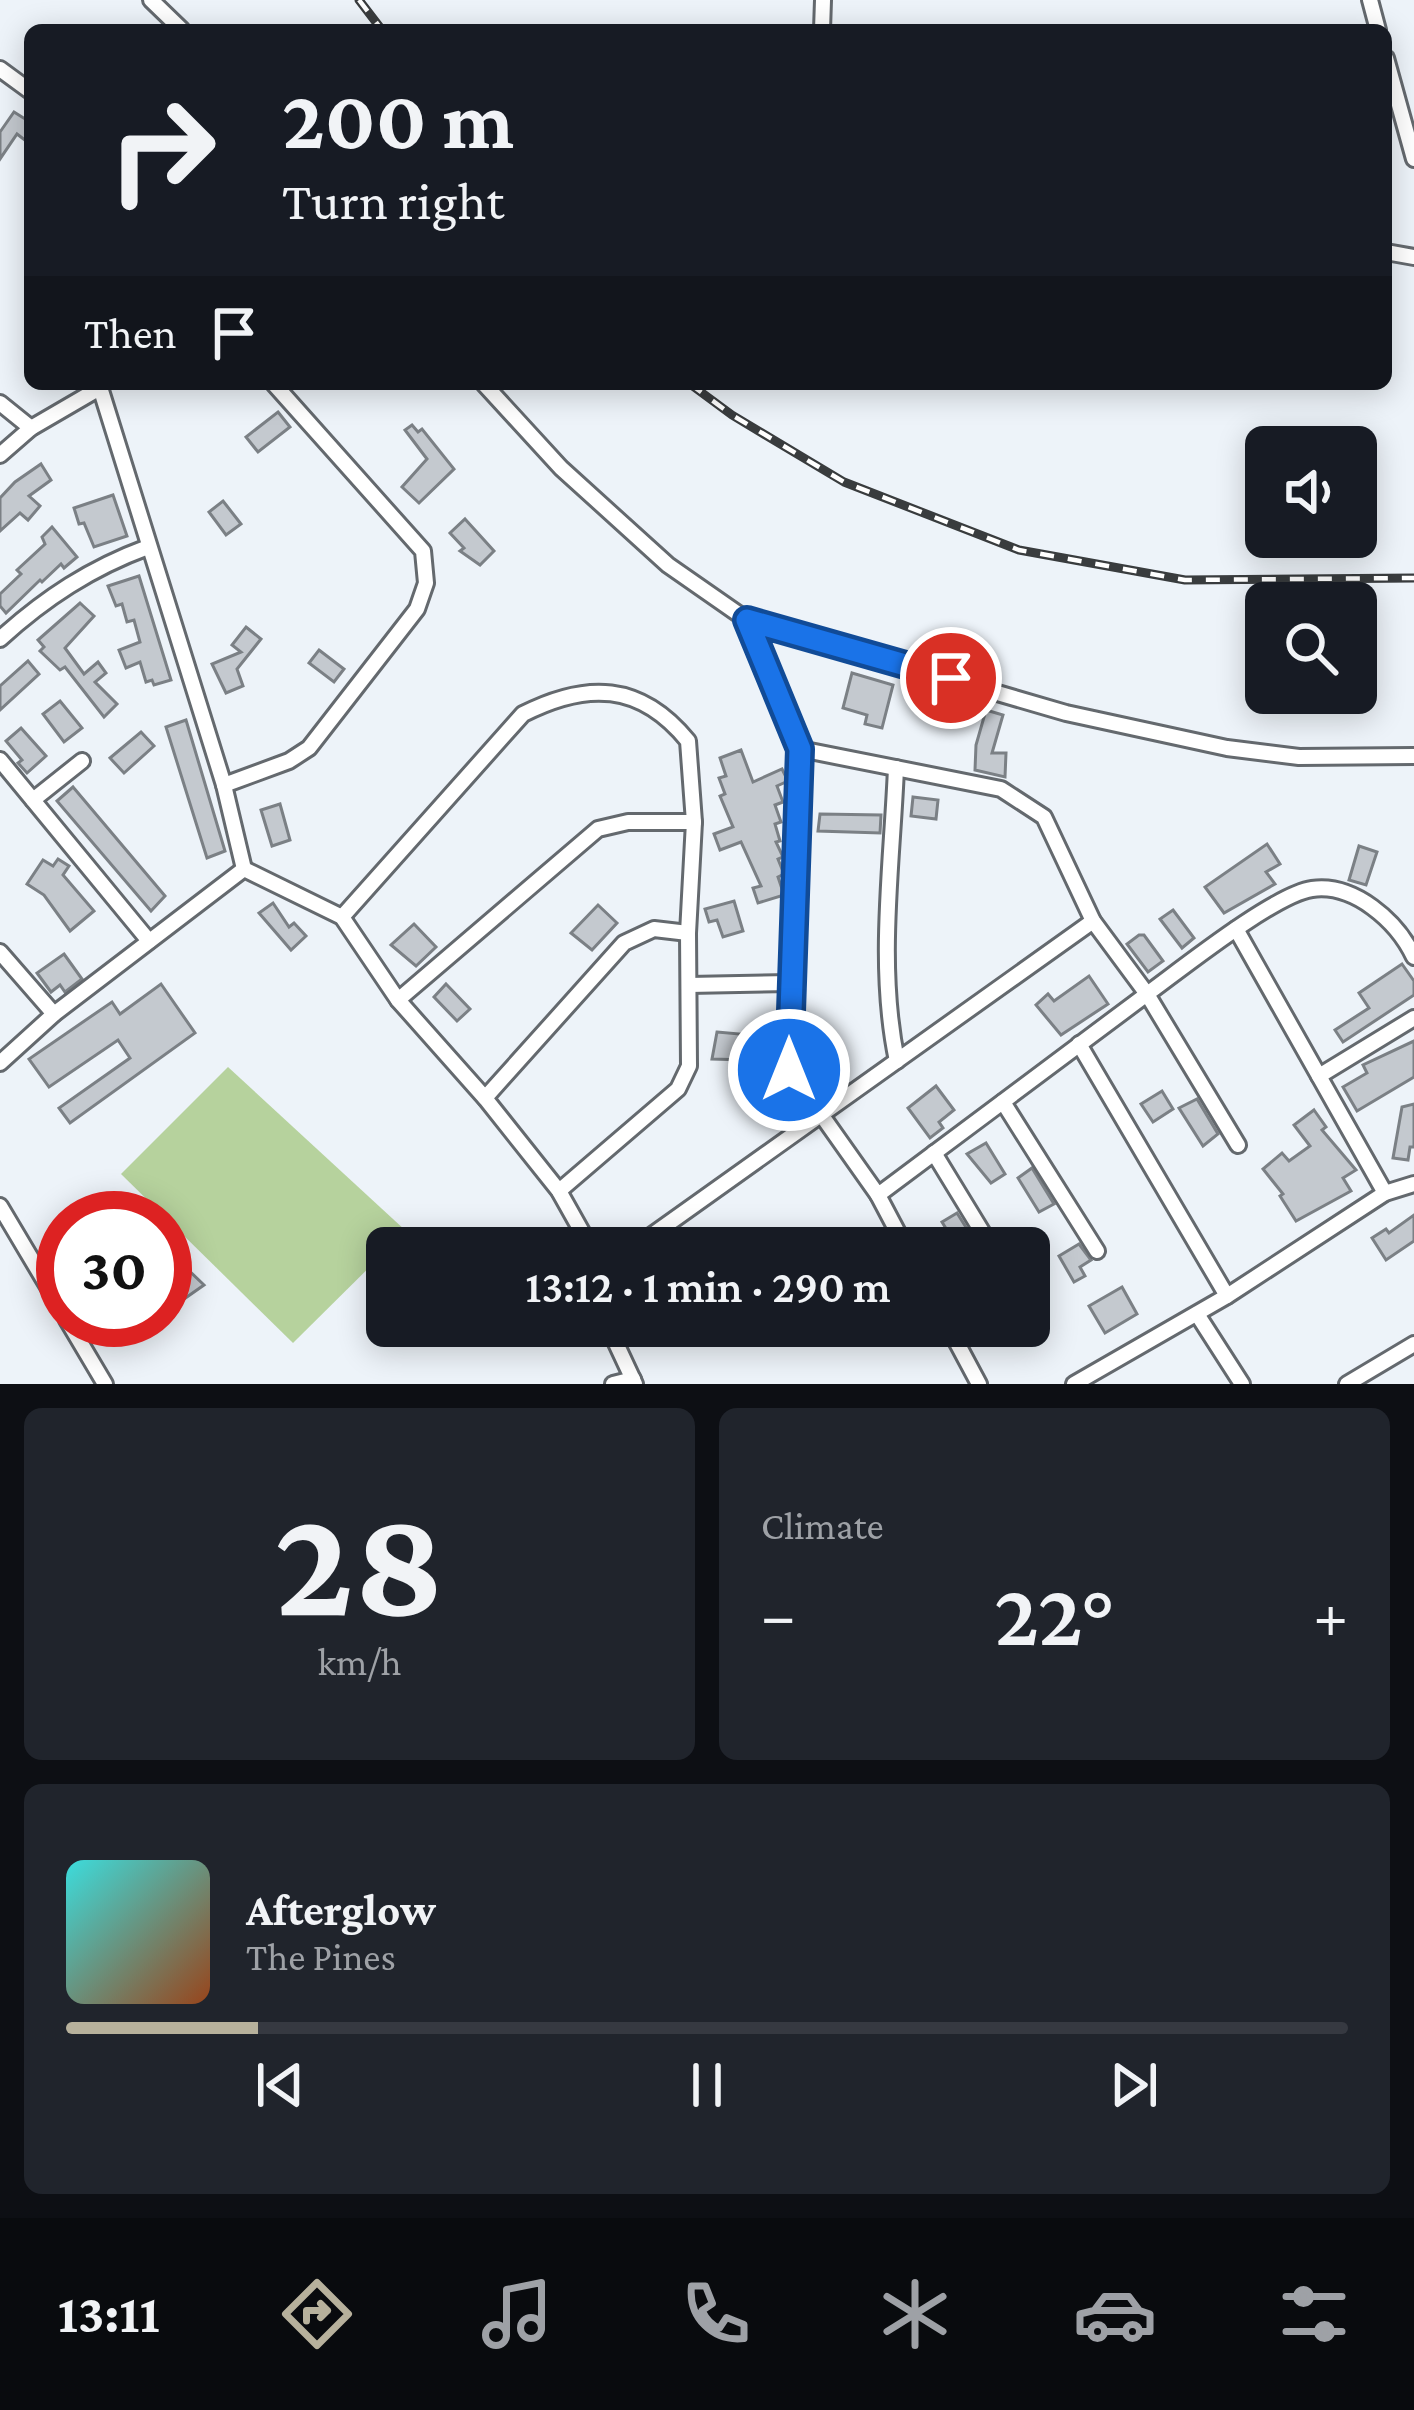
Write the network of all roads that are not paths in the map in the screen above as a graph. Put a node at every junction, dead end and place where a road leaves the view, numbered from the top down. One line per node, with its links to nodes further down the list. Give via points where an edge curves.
1 (151, 0): 2 (street)
2 (176, 24)
3 (0, 69): 5 (street)
4 (1392, 80): 6 (street)
5 (24, 87)
6 (1414, 159)
7 (93, 390): 12 (street)
8 (100, 390): 14 (street)
9 (279, 390): 22 (street, via 423,551 426,583 417,609 309,748)
10 (490, 390): 15 (street, via 668,565)
11 (0, 403): 12 (street)
12 (31, 428): 13 (street)
13 (0, 455)
14 (148, 548): 16 (street, via 66,586); 22 (street)
15 (747, 620): 17 (street); 18 (street, via 1066,713 1227,748)
16 (0, 639)
17 (800, 749): 21 (street); 33 (street)
18 (1414, 756)
19 (0, 760): 23 (street)
20 (82, 760): 23 (street)
21 (896, 768): 27 (street, via 1001,789 1044,817); 40 (street, via 886,971)
22 (224, 784): 25 (street)
23 (33, 800): 30 (street)
24 (694, 822): 26 (street, via 691,748 678,728 635,700 558,697 523,714); 29 (street); 36 (street, via 598,829)
25 (244, 869): 26 (street); 30 (street)
26 (342, 917): 36 (street)
27 (1093, 921): 35 (street); 40 (street)
28 (1236, 929): 32 (street, via 1307,890 1330,889 1385,918); 35 (street); 42 (street)
29 (688, 933): 34 (street); 43 (street, via 654,929 624,943)
30 (149, 941): 37 (street)
31 (0, 952): 37 (street)
32 (1414, 957)
33 (790, 983): 34 (street); 45 (street, via 789,1070)
34 (688, 985): 49 (street, via 686,1078)
35 (1147, 994): 39 (street); 46 (street)
36 (398, 1000): 43 (street)
37 (54, 1014): 41 (street)
38 (1414, 1018): 42 (street)
39 (1079, 1044): 44 (street); 59 (street)
40 (897, 1061): 45 (street)
41 (0, 1063)
42 (1318, 1076): 50 (street)
43 (485, 1098): 49 (street)
44 (1003, 1102): 47 (street); 57 (street)
45 (820, 1117): 51 (street); 54 (street)
46 (1238, 1144)
47 (934, 1154): 51 (street); 56 (street)
48 (1414, 1184): 50 (street)
49 (560, 1191): 53 (street)
50 (1384, 1193): 59 (street)
51 (878, 1195): 55 (street)
52 (0, 1206): 58 (street)
53 (580, 1227)
54 (664, 1227)
55 (895, 1227)
56 (979, 1227)
57 (1097, 1251)
58 (36, 1267)
59 (1227, 1296): 60 (street)
60 (1197, 1314): 69 (street); 70 (street)
61 (1414, 1344): 71 (street)
62 (84, 1347): 66 (street)
63 (618, 1347): 65 (street)
64 (959, 1347): 68 (street)
65 (634, 1381): 67 (street)
66 (106, 1384)
67 (613, 1384)
68 (979, 1384)
69 (1074, 1384)
70 (1242, 1384)
71 (1347, 1384)

